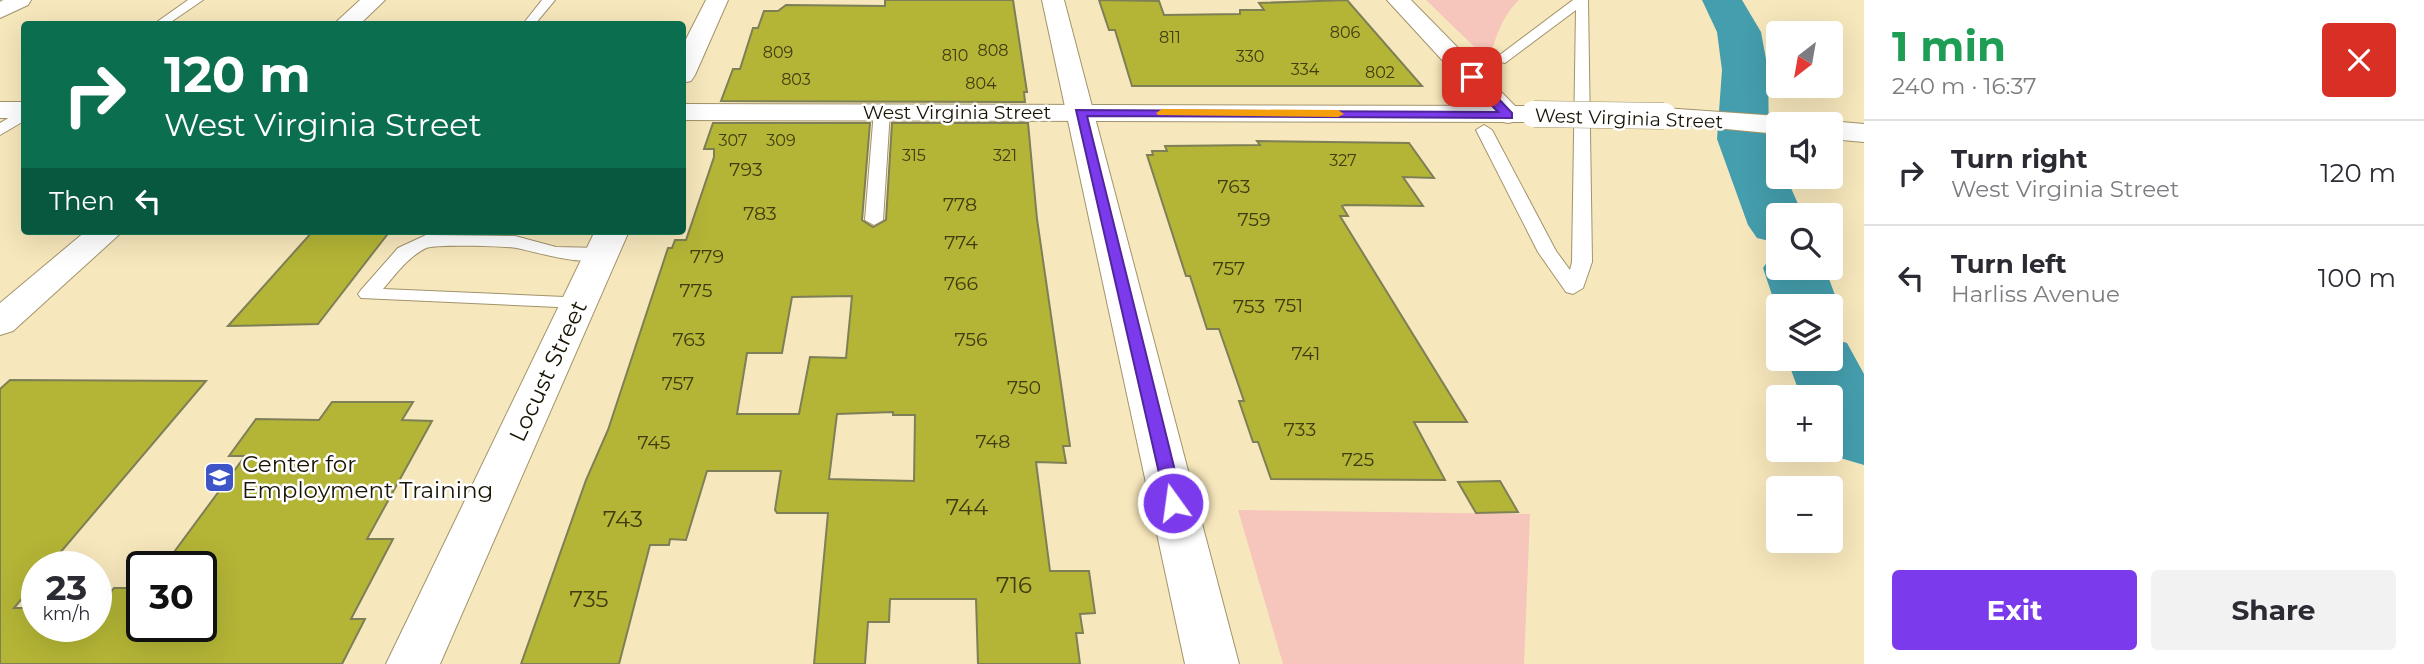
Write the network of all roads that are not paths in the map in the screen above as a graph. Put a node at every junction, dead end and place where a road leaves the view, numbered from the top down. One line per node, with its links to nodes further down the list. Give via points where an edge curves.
1 (20, 0): 9 (street)
2 (197, 0): 10 (lane)
3 (374, 0): 11 (street)
4 (549, 0): 12 (lane)
5 (717, 0): 14 (street)
6 (1053, 0): 19 (street)
7 (1398, 0): 21 (street)
8 (1582, 0): 13 (lane); 24 (lane, via 1582,261 1573,288 1547,252)
9 (0, 11)
10 (165, 21)
11 (350, 21)
12 (532, 21)
13 (1500, 60)
14 (686, 66)
15 (0, 110): 17 (street)
16 (882, 111): 18 (street, West Virginia Street); 19 (street, West Virginia Street); 27 (lane)
17 (21, 112)
18 (686, 112)
19 (1080, 112): 21 (street, West Virginia Street); 33 (street)
20 (21, 114): 23 (lane)
21 (1521, 115): 22 (street, West Virginia Street, bridge, via 1664,116)
22 (1766, 124)
23 (0, 130)
24 (1483, 130)
25 (1843, 131): 26 (street)
26 (1864, 133)
27 (874, 220)
28 (101, 235): 31 (street)
29 (607, 242): 30 (street, Locust Street); 30 (lane, via 556,253 515,242 426,241 405,252 368,294)
30 (580, 302): 32 (street, Locust Street)
31 (0, 323)
32 (413, 664)
33 (1212, 664)

